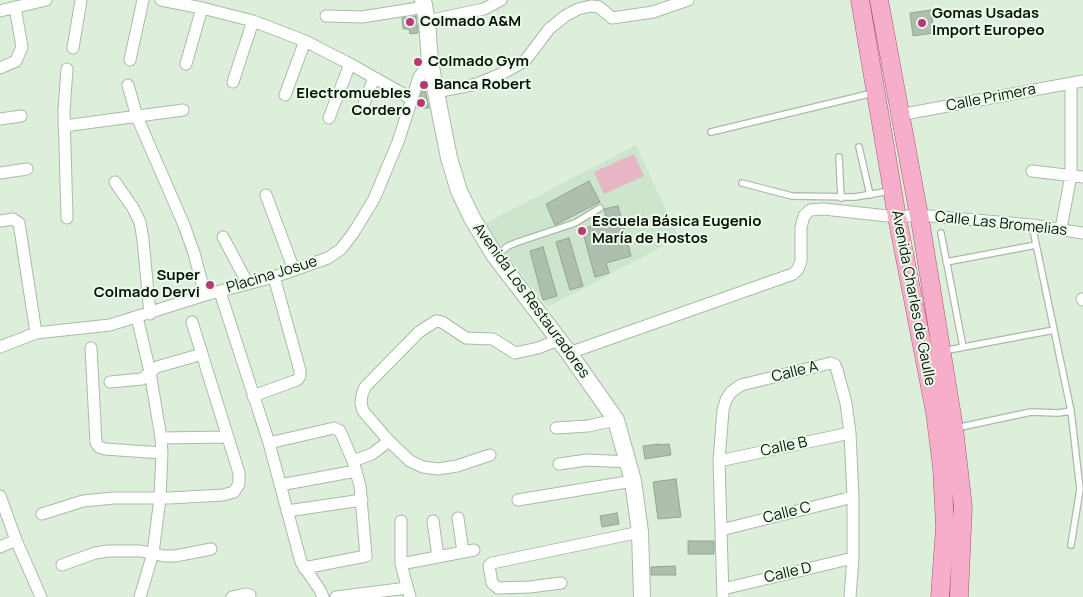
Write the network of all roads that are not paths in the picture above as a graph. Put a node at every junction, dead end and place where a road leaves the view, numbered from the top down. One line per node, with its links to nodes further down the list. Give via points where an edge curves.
1 (46, 0): 9 (street)
2 (81, 0): 16 (street)
3 (143, 0): 17 (street)
4 (161, 0): 10 (street)
5 (501, 0): 11 (street, via 484,9)
6 (688, 0): 27 (street, via 653,12 612,18 599,7 578,9 549,29 525,61 477,84)
7 (860, 0): 28 (main road, Avenida Charles de Gaulle)
8 (879, 0): 33 (main road, Avenida Charles de Gaulle)
9 (15, 7): 12 (street); 21 (street, via 22,47 16,61)
10 (202, 8): 14 (street); 19 (street)
11 (425, 9): 13 (street, via 362,17); 18 (street, Avenida Los Restauradores)
12 (0, 11)
13 (326, 16)
14 (253, 21): 15 (street); 24 (street)
15 (305, 41): 20 (street); 29 (street)
16 (73, 48)
17 (130, 60)
18 (430, 62): 27 (street, Avenida Los Restauradores); 30 (street, Placina Josue, via 419,77)
19 (186, 64)
20 (350, 64): 23 (street); 36 (street)
21 (0, 68)
22 (67, 69): 38 (street)
23 (374, 78): 30 (street); 31 (street)
24 (233, 82)
25 (1077, 83): 33 (street, Calle Primera); 45 (street)
26 (128, 84): 35 (street)
27 (436, 92): 64 (street, Avenida Los Restauradores, via 459,191)
28 (876, 92): 39 (lane); 49 (main road, Avenida Charles de Gaulle)
29 (285, 95)
30 (412, 99): 66 (street, Placina Josue, via 374,199 354,232 341,249 328,258)
31 (362, 109)
32 (183, 110): 35 (street)
33 (899, 115): 54 (main road, Avenida Charles de Gaulle)
34 (21, 116): 37 (street)
35 (137, 117): 38 (street); 70 (street, via 184,225)
36 (329, 118)
37 (0, 119)
38 (64, 126): 56 (street)
39 (711, 132)
40 (859, 147): 51 (lane)
41 (839, 157): 52 (lane)
42 (28, 169): 44 (street)
43 (1032, 171): 45 (street)
44 (0, 173)
45 (1071, 175): 46 (street); 59 (street)
46 (1083, 176)
47 (115, 182): 71 (street, via 140,222)
48 (742, 183): 52 (lane, via 792,196)
49 (892, 190): 51 (lane); 55 (main road, Avenida Charles de Gaulle)
50 (266, 195): 66 (street)
51 (870, 195): 52 (lane)
52 (841, 198)
53 (600, 208): 64 (lane, via 575,223 508,246)
54 (918, 215): 55 (street, Calle Las Bromelias); 58 (street, Calle Las Bromelias); 80 (main road, Avenida Charles de Gaulle)
55 (897, 217): 81 (street, Calle Las Bromelias, via 810,210 801,227 801,261 793,274); 136 (main road, Avenida Charles de Gaulle, via 935,412 942,468 945,527)
56 (67, 218)
57 (0, 221): 75 (street, via 13,219 19,223)
58 (1032, 225): 59 (street, Calle Las Bromelias); 63 (lane)
59 (1061, 229): 60 (street, Calle Las Bromelias)
60 (1083, 233)
61 (941, 234): 65 (lane)
62 (223, 237): 68 (street)
63 (1036, 246): 65 (lane); 74 (lane)
64 (495, 256): 76 (street, Avenida Los Restauradores)
65 (946, 262): 78 (lane)
66 (294, 270): 67 (street, Placina Josue)
67 (274, 277): 68 (street, Placina Josue); 85 (street, via 300,371 297,380)
68 (248, 284): 69 (street, Placina Josue)
69 (220, 292): 70 (street, Placina Josue); 85 (street)
70 (205, 295): 71 (street, Placina Josue)
71 (150, 314): 72 (street, Placina Josue)
72 (137, 317): 75 (street, Placina Josue, via 110,325); 83 (street)
73 (192, 322): 82 (street)
74 (1054, 330): 78 (lane); 86 (lane)
75 (36, 333): 77 (street, Placina Josue)
76 (558, 340): 81 (street, Avenida Los Restauradores); 93 (street, via 515,353 493,339 466,338 442,322 433,322 371,380 362,395 363,410)
77 (0, 347)
78 (963, 347): 80 (lane)
79 (91, 348): 95 (street, via 96,443 106,449)
80 (941, 351): 89 (main road, Avenida Charles de Gaulle)
81 (569, 353): 87 (street, Avenida Los Restauradores)
82 (202, 354): 83 (street); 91 (street)
83 (150, 372): 84 (street, via 142,378); 92 (street)
84 (110, 382)
85 (253, 396): 94 (street)
86 (1071, 411): 89 (lane, via 1031,412); 116 (lane, via 1080,490)
87 (616, 420): 88 (street); 98 (street, Avenida Los Restauradores)
88 (556, 428)
89 (954, 428): 137 (main road, Avenida Charles de Gaulle, via 963,507)
90 (850, 433): 97 (street, Calle B); 97 (street, Calle A, via 846,403 837,370 831,363 741,385 731,392 723,410); 104 (street, Calle A)
91 (228, 436): 92 (street); 105 (street, via 239,473 234,492)
92 (161, 438): 95 (street)
93 (389, 441): 96 (street, via 410,461 423,467 457,466); 100 (street)
94 (269, 444): 100 (street, via 334,428 340,431); 102 (street)
95 (162, 453): 105 (street)
96 (490, 455)
97 (719, 461): 113 (street, Calle A)
98 (628, 462): 99 (street, via 587,460); 101 (street, Avenida Los Restauradores)
99 (559, 464)
100 (355, 466): 102 (street); 106 (street)
101 (633, 481): 107 (street); 114 (street, Avenida Los Restauradores)
102 (280, 485): 108 (street)
103 (0, 496): 115 (street)
104 (853, 497): 113 (street, Calle C); 121 (street, Calle A)
105 (160, 498): 109 (street, via 83,501); 119 (street)
106 (362, 500): 108 (street); 124 (street, via 366,556)
107 (518, 500)
108 (287, 511): 124 (street)
109 (42, 514)
110 (458, 518): 120 (street, via 469,551)
111 (400, 521): 122 (street)
112 (433, 521): 120 (street)
113 (721, 530): 127 (street, Calle A)
114 (640, 532): 125 (street, via 489,566 492,583 498,588); 134 (street, Avenida Los Restauradores)
115 (16, 540): 117 (street); 129 (street)
116 (1071, 545)
117 (0, 547)
118 (211, 549): 119 (street, via 175,556)
119 (152, 553): 123 (street, via 102,552); 130 (street)
120 (438, 557): 122 (street)
121 (853, 558): 127 (street, Calle D); 135 (street, Calle A)
122 (401, 564): 126 (street)
123 (62, 565)
124 (304, 568): 132 (street)
125 (560, 583)
126 (408, 592): 133 (street)
127 (723, 593)
128 (250, 595): 131 (street)
129 (41, 597)
130 (140, 597)
131 (232, 597)
132 (323, 597)
133 (336, 597)
134 (642, 597)
135 (850, 597)
136 (940, 597)
137 (959, 597)

